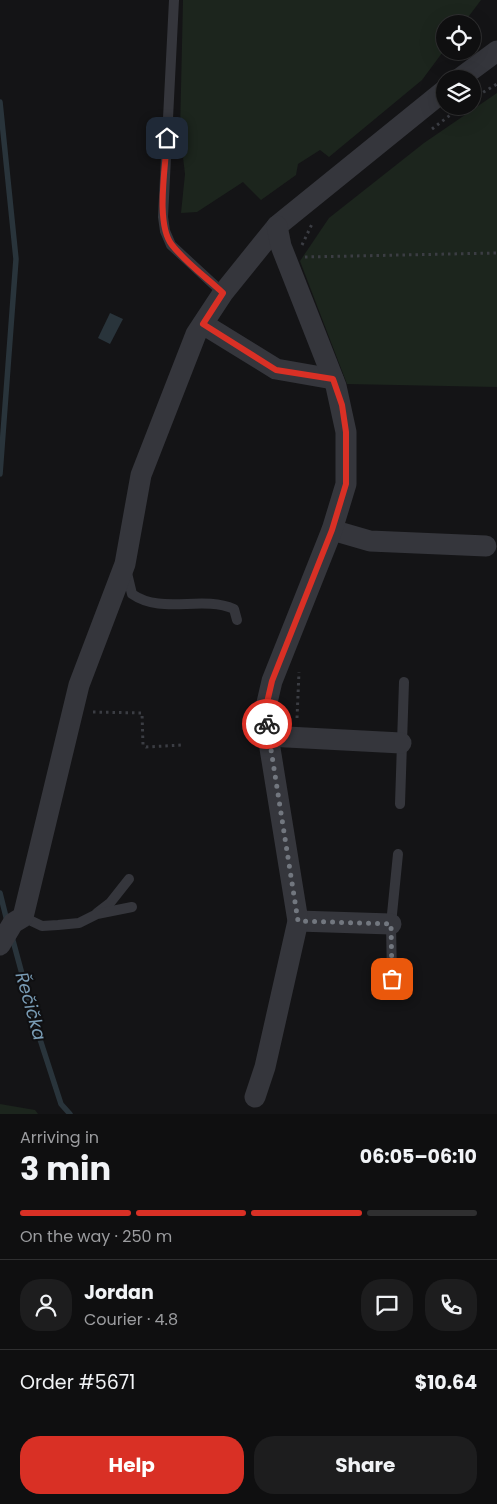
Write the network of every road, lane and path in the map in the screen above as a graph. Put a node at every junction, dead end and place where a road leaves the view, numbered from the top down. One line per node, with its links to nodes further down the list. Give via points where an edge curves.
1 (174, 0): 12 (lane, via 163,217 165,231 171,245)
2 (497, 51): 3 (street)
3 (471, 70)
4 (497, 84): 5 (path)
5 (481, 94)
6 (436, 97): 8 (street)
7 (314, 221): 9 (path)
8 (277, 226): 12 (street); 14 (street, via 281,246)
9 (300, 250)
10 (497, 253): 11 (path)
11 (297, 257)
12 (223, 293): 13 (street)
13 (203, 324): 14 (street, via 276,370); 17 (street, via 196,334 141,475)
14 (333, 379): 15 (street, via 342,405 348,453 346,484)
15 (332, 530): 16 (street, via 370,541); 21 (street, via 272,681 266,707)
16 (486, 546)
17 (125, 564): 18 (lane, via 132,594 143,602 213,603 234,609); 20 (street, via 78,685)
18 (237, 620)
19 (404, 682): 22 (lane)
20 (72, 712): 23 (path, via 142,713 143,745); 29 (street)
21 (268, 736): 22 (street); 30 (street)
22 (400, 743): 24 (lane)
23 (183, 745)
24 (400, 804)
25 (398, 854): 31 (lane)
26 (129, 879): 28 (lane)
27 (132, 907): 28 (lane)
28 (97, 914): 29 (lane, via 58,926)
29 (18, 920): 32 (street)
30 (298, 921): 31 (street); 34 (street)
31 (391, 924): 33 (lane)
32 (0, 945)
33 (392, 979)
34 (255, 1097)

